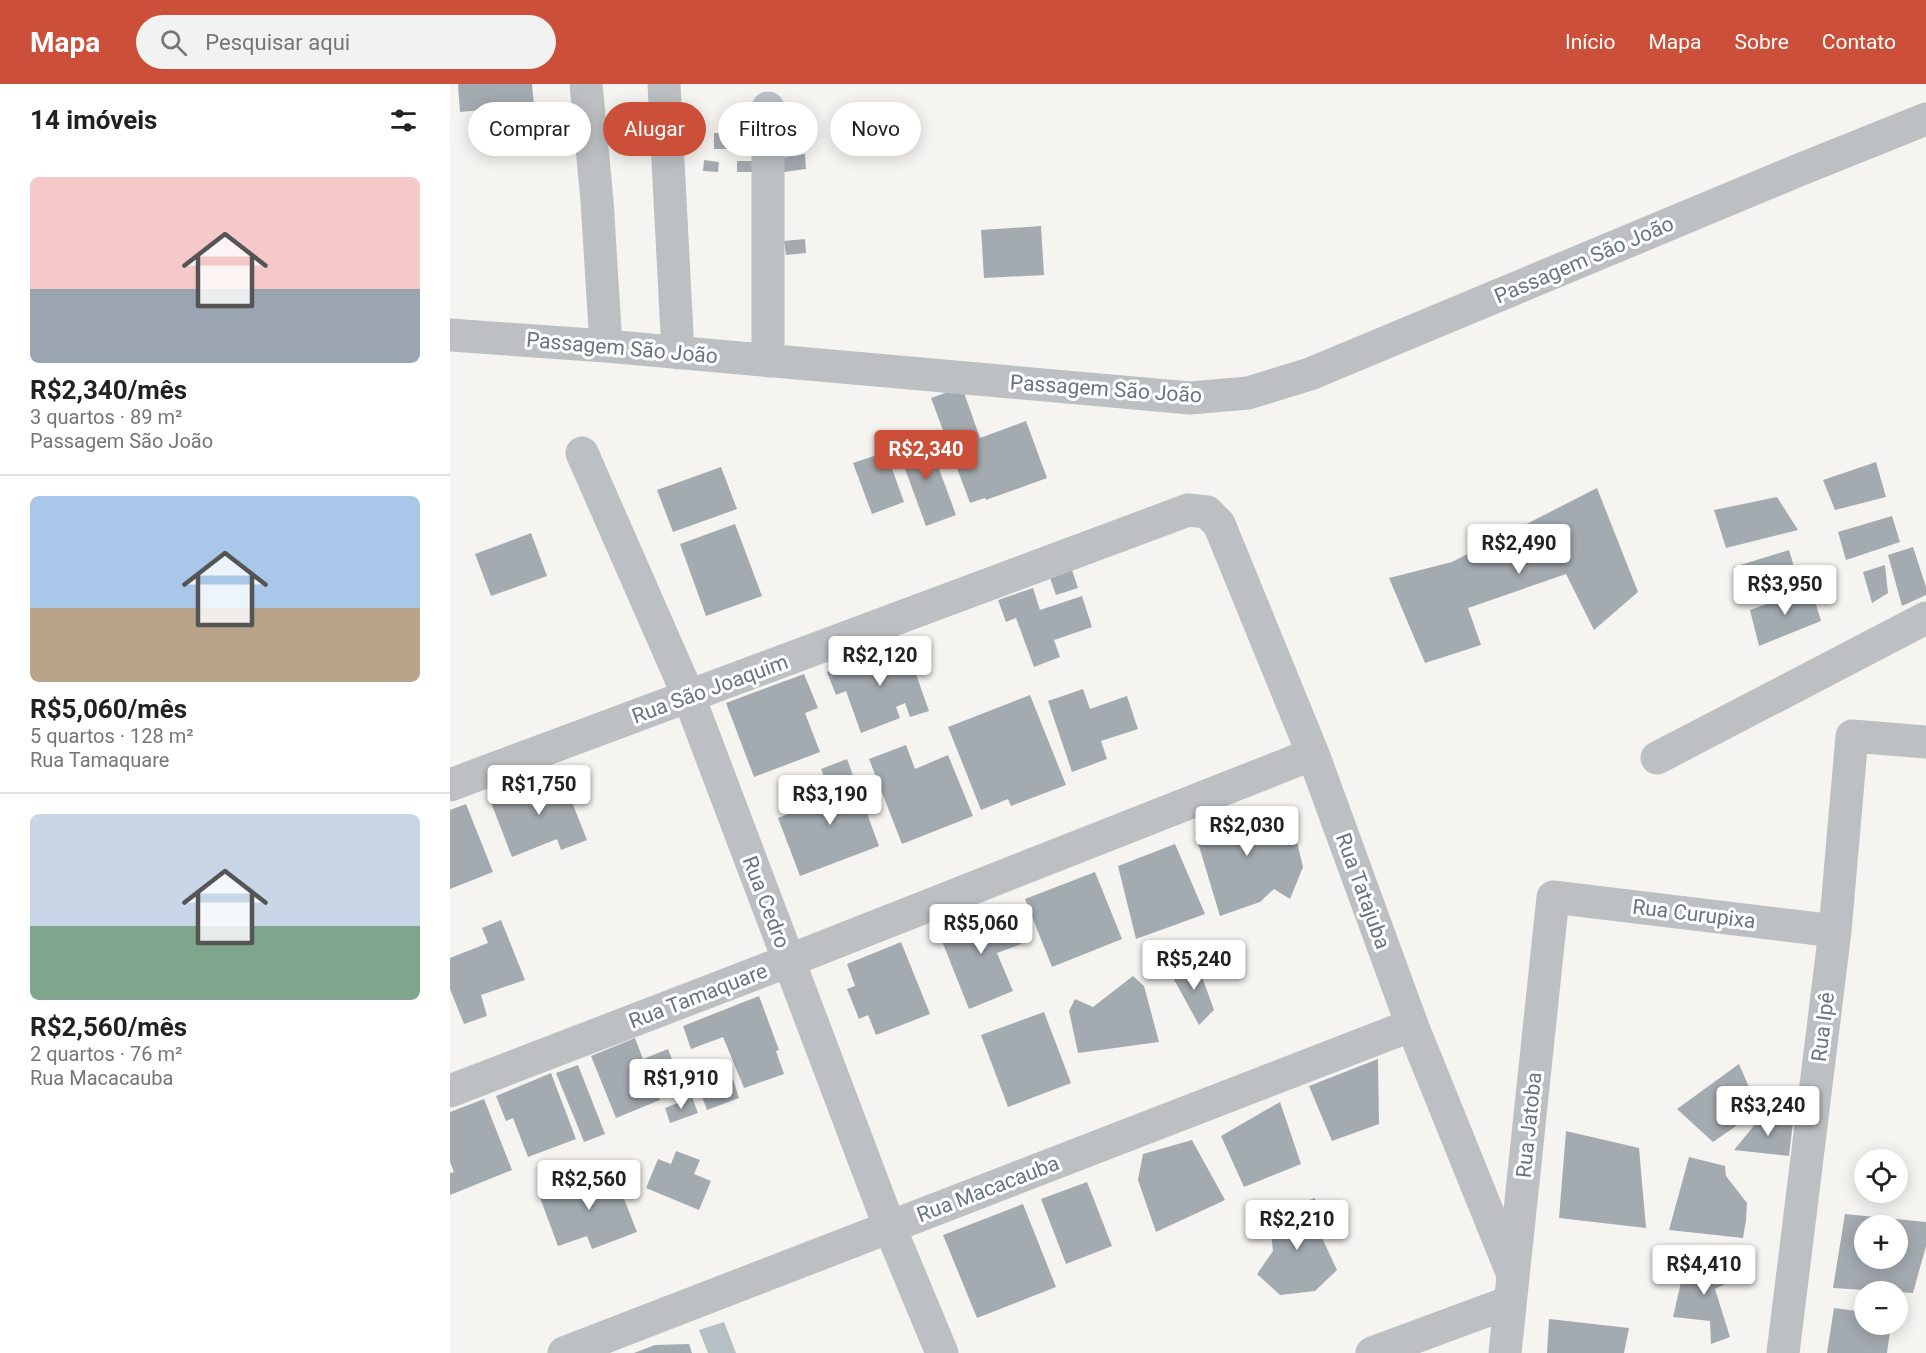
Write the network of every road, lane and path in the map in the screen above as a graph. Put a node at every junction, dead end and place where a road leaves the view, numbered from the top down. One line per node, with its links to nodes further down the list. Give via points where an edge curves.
1 (586, 84): 6 (street)
2 (664, 84): 7 (street)
3 (1926, 119): 8 (street, Passagem São João, via 1310,374 1248,393 1190,398)
4 (768, 156): 8 (street)
5 (450, 335): 6 (street, Passagem São João)
6 (606, 346): 7 (street, Passagem São João)
7 (678, 353): 8 (street, Passagem São João)
8 (768, 361)
9 (582, 453): 12 (street, Rua Cedro)
10 (1207, 512): 12 (street, Rua São Joaquim, via 1188,510); 14 (street, Rua Tatajuba, via 1219,524)
11 (1926, 618): 15 (street)
12 (689, 697): 16 (street, Rua São Joaquim); 19 (street, Rua Cedro)
13 (1926, 742): 18 (street, Rua Ipê, via 1852,736)
14 (1313, 754): 19 (street, Rua Tamaquare); 20 (street, Rua Tatajuba)
15 (1657, 758)
16 (450, 785)
17 (1553, 897): 18 (street, Rua Curupixa); 23 (street, Rua Jatoba)
18 (1835, 931): 28 (street, Rua Ipê)
19 (788, 962): 21 (street, Rua Tamaquare); 22 (street, Rua Cedro)
20 (1412, 1024): 22 (street, Rua Macacauba); 23 (street, Rua Tatajuba)
21 (450, 1091)
22 (890, 1228): 24 (street, Rua Macacauba); 25 (street, Rua Cedro)
23 (1511, 1288): 26 (street); 27 (street, Rua Jatoba)
24 (564, 1353)
25 (942, 1353)
26 (1372, 1353)
27 (1505, 1353)
28 (1783, 1353)

